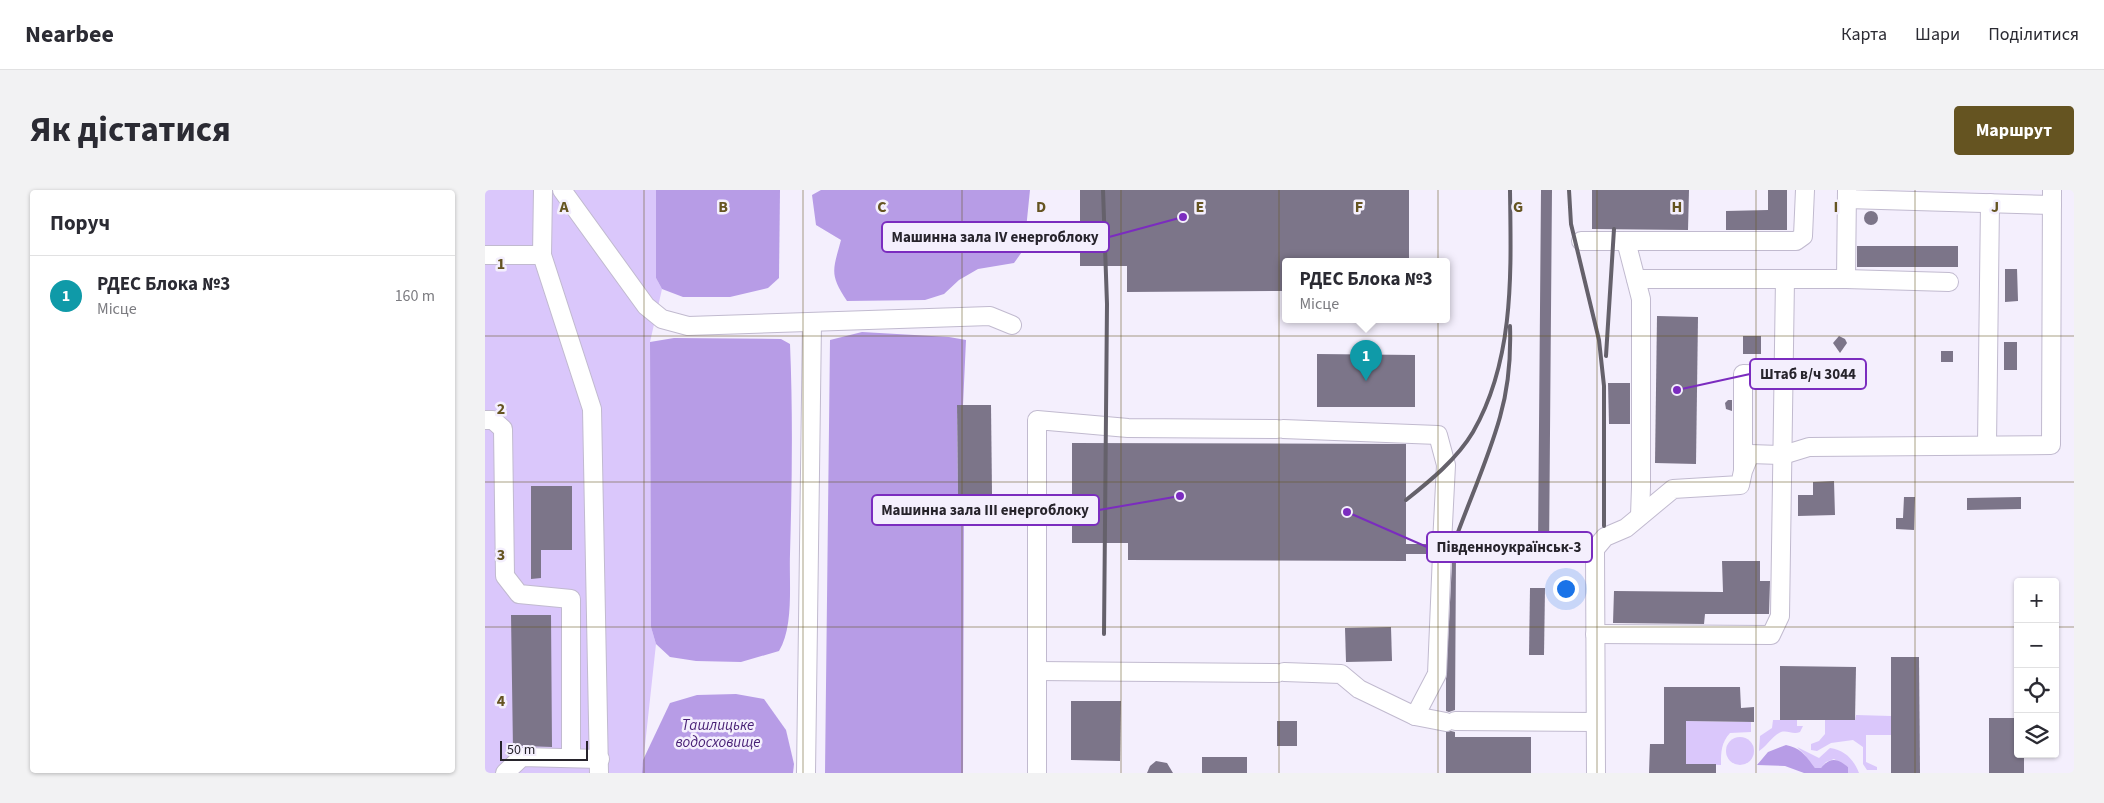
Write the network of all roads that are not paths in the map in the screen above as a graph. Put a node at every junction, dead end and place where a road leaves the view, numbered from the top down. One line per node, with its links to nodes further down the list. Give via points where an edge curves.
1 (543, 190): 10 (street)
2 (562, 190): 15 (street, via 646,306 662,319 688,326)
3 (1805, 190): 8 (street, via 1803,236 1796,241)
4 (1847, 195): 6 (street); 13 (street)
5 (2051, 197): 6 (street); 19 (street, via 2051,445)
6 (1990, 203): 19 (street)
7 (1581, 241): 8 (street)
8 (1626, 241): 11 (street)
9 (485, 255): 10 (street)
10 (543, 255): 28 (street, via 592,409)
11 (1636, 279): 12 (street); 22 (street, via 1641,299)
12 (1785, 279): 13 (street); 17 (street)
13 (1846, 279): 14 (street)
14 (1949, 282)
15 (811, 322): 16 (street, via 990,316); 30 (street)
16 (1012, 325)
17 (1784, 374): 20 (street); 21 (street, via 1743,374)
18 (485, 420): 27 (street, via 493,420 503,429 505,576 519,594 571,599)
19 (1987, 445): 20 (street, via 1809,447)
20 (1783, 455): 21 (street, via 1750,454); 23 (street, via 1780,616 1771,635)
21 (1743, 471): 22 (street, via 1740,485 1673,488)
22 (1640, 516): 23 (street, via 1626,528 1605,537 1595,549)
23 (1595, 634): 26 (street)
24 (1037, 671): 25 (street, via 1341,674 1359,689); 25 (street, via 1037,420 1128,428 1438,435 1446,465 1437,674); 31 (street)
25 (1415, 716): 26 (street, via 1451,721)
26 (1595, 722): 32 (street)
27 (571, 758): 28 (street); 29 (street, via 522,757)
28 (599, 766)
29 (505, 773)
30 (806, 773)
31 (1037, 773)
32 (1595, 773)

